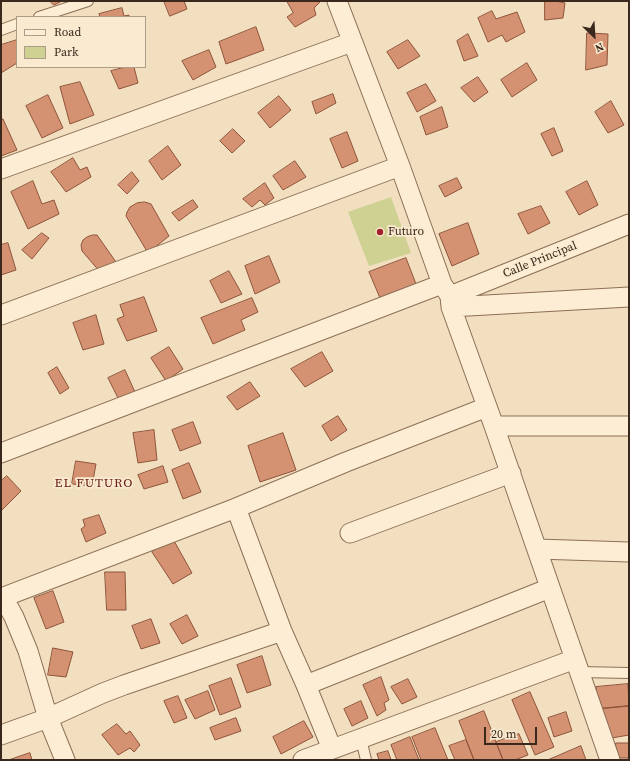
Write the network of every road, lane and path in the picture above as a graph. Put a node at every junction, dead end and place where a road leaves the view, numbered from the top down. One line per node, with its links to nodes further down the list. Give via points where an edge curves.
1 (88, 1): 3 (lane)
2 (337, 1): 6 (street)
3 (42, 16)
4 (16, 24): 5 (lane)
5 (1, 30)
6 (352, 42): 7 (street); 8 (street)
7 (400, 166): 10 (street); 12 (street)
8 (1, 169)
9 (629, 224): 10 (street, Calle Principal)
10 (447, 295): 11 (street); 13 (street); 16 (street, Calle Principal)
11 (629, 297)
12 (1, 315)
13 (487, 407): 14 (street); 18 (street)
14 (494, 426): 15 (street); 17 (street)
15 (629, 426)
16 (1, 453)
17 (511, 473): 19 (street); 20 (street)
18 (236, 508): 23 (street); 24 (street)
19 (350, 532)
20 (537, 549): 21 (street); 22 (street)
21 (629, 552)
22 (550, 588): 25 (street); 27 (street)
23 (2, 598): 28 (street, via 14,617 28,651)
24 (282, 631): 27 (street); 28 (street, via 124,685)
25 (577, 666): 26 (lane); 30 (street); 35 (street)
26 (629, 673)
27 (306, 685): 31 (street)
28 (48, 718): 29 (street); 32 (street)
29 (1, 735)
30 (360, 739): 31 (street); 34 (lane)
31 (332, 749): 33 (street)
32 (65, 760)
33 (303, 760)
34 (366, 760)
35 (610, 760)

